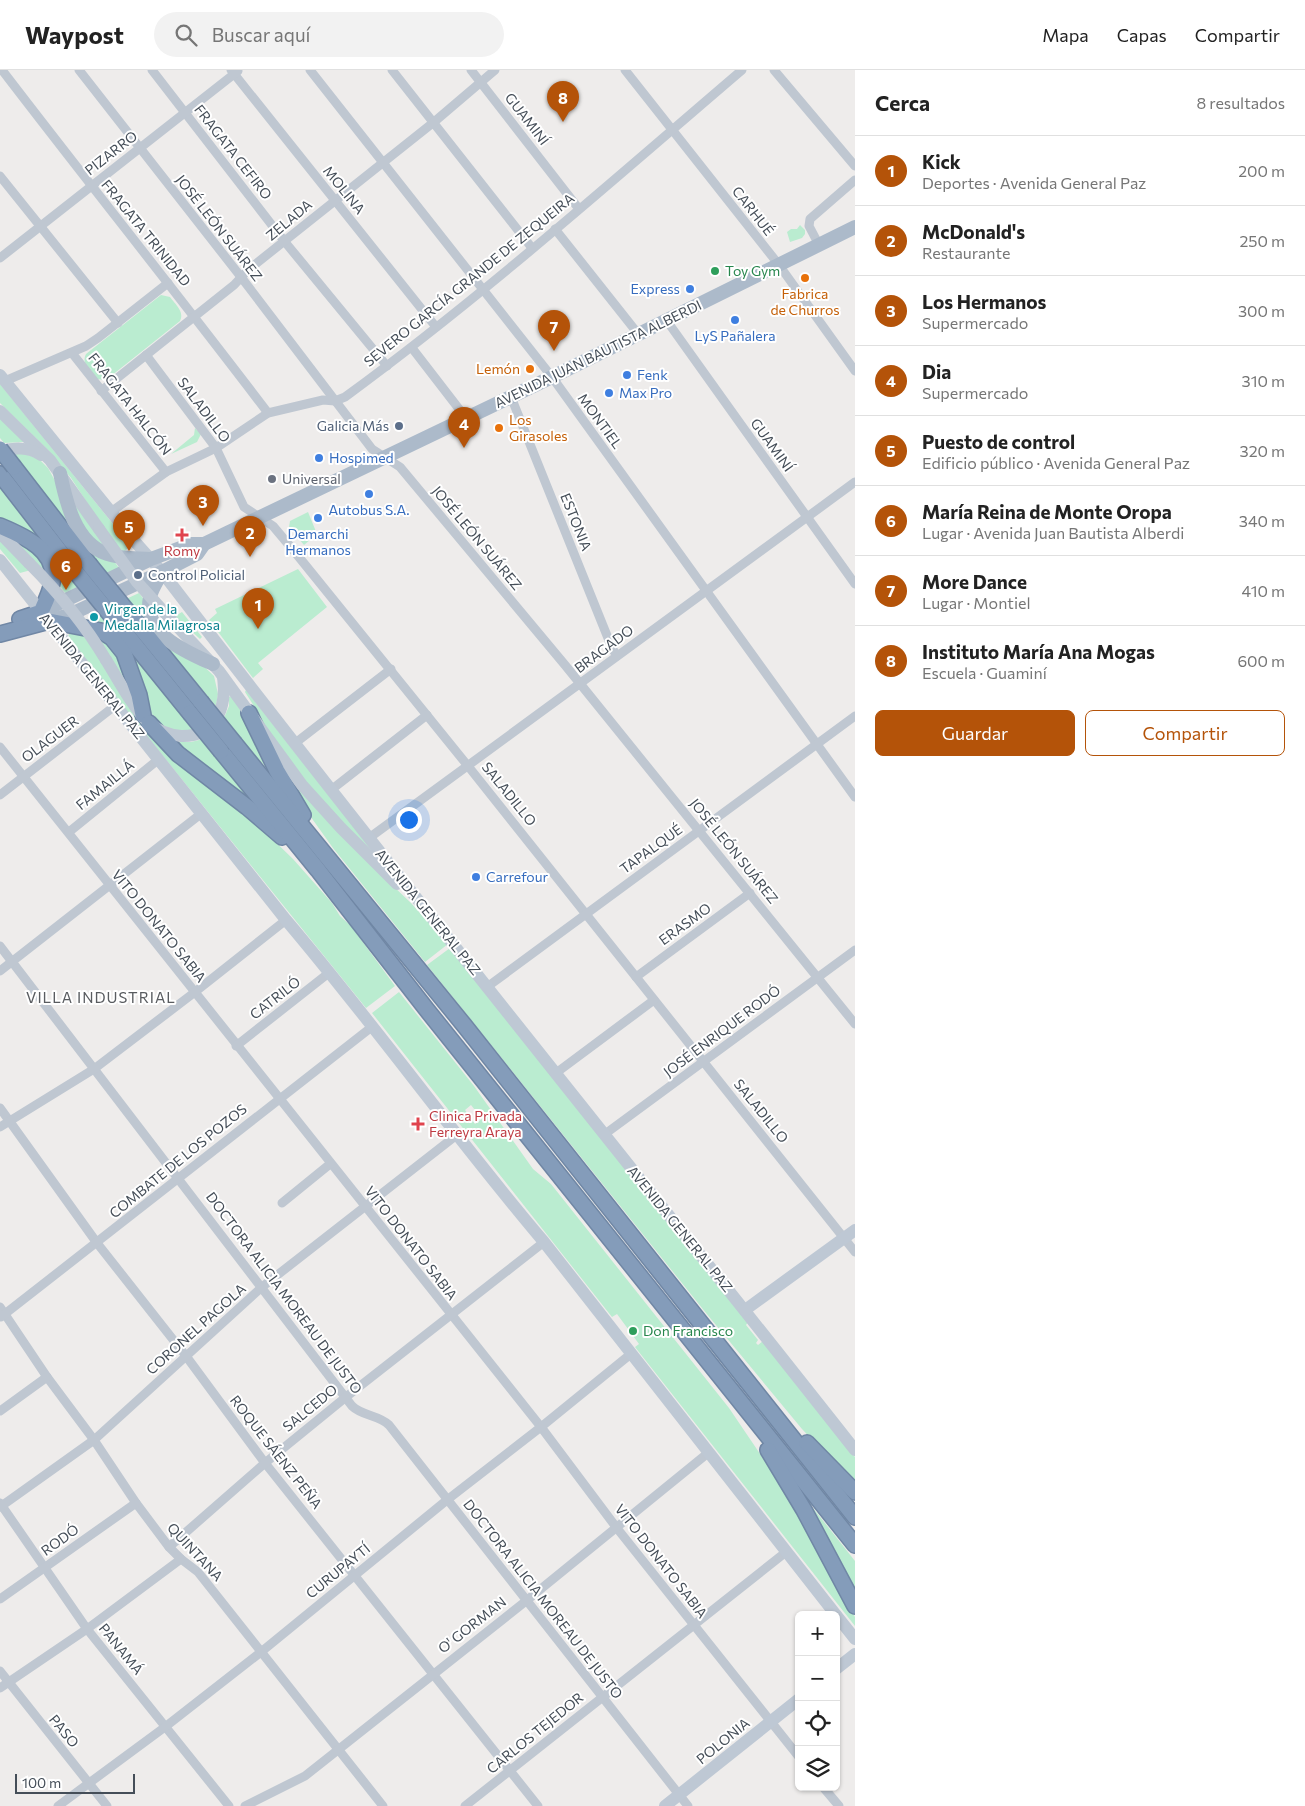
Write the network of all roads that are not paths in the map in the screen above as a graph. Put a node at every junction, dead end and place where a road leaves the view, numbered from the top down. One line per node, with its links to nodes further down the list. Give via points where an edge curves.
1 (2, 70): 21 (street, FRAGATA TRINIDAD)
2 (79, 70): 16 (street, JOSÉ LEÓN SUÁREZ)
3 (152, 70): 13 (street, FRAGATA CEFIRO)
4 (310, 70): 17 (street, MONTIEL)
5 (392, 70): 14 (street)
6 (471, 70): 12 (street, GUAMINÍ)
7 (495, 70): 12 (street, ZELADA)
8 (625, 70): 15 (street, CARHUÉ)
9 (742, 70): 15 (street, SEVERO GARCÍA GRANDE DE ZEQUEIRA)
10 (774, 70): 18 (street)
11 (235, 71): 13 (street, PIZARRO); 22 (street, MOLINA)
12 (481, 82): 14 (street, ZELADA); 23 (street, GUAMINÍ)
13 (185, 112): 16 (street, PIZARRO); 27 (street, FRAGATA CEFIRO)
14 (434, 122): 17 (street, ZELADA); 29 (street)
15 (672, 130): 23 (street, SEVERO GARCÍA GRANDE DE ZEQUEIRA); 31 (street, CARHUÉ)
16 (139, 148): 21 (street, PIZARRO); 32 (street, JOSÉ LEÓN SUÁREZ)
17 (383, 161): 22 (street, ZELADA); 34 (street, MONTIEL)
18 (855, 166)
19 (0, 176): 24 (street)
20 (855, 180): 28 (street, via 810,219 809,226)
21 (91, 186): 24 (street, PIZARRO); 33 (street, FRAGATA TRINIDAD)
22 (334, 200): 27 (street, ZELADA); 38 (street, MOLINA)
23 (579, 209): 26 (street, SEVERO GARCÍA GRANDE DE ZEQUEIRA)
24 (40, 226): 30 (street, PIZARRO); 37 (street)
25 (855, 228): 28 (main road, AVENIDA JUAN BAUTISTA ALBERDI)
26 (555, 229): 29 (street, SEVERO GARCÍA GRANDE DE ZEQUEIRA); 39 (street)
27 (285, 242): 32 (street, ZELADA); 43 (street, FRAGATA CEFIRO)
28 (819, 245): 31 (main road, AVENIDA JUAN BAUTISTA ALBERDI)
29 (532, 248): 34 (street, SEVERO GARCÍA GRANDE DE ZEQUEIRA)
30 (0, 258)
31 (779, 266): 36 (main road, AVENIDA JUAN BAUTISTA ALBERDI); 44 (street, CARHUÉ)
32 (241, 277): 35 (street, ZELADA); 49 (street, JOSÉ LEÓN SUÁREZ)
33 (168, 283): 35 (street, FRAGATA TRINIDAD); 37 (street)
34 (484, 290): 38 (street, SEVERO GARCÍA GRANDE DE ZEQUEIRA); 46 (street, MONTIEL)
35 (195, 316): 42 (street, ZELADA); 51 (street, FRAGATA TRINIDAD)
36 (667, 321): 39 (main road, AVENIDA JUAN BAUTISTA ALBERDI); 63 (street, GUAMINÍ)
37 (118, 323): 41 (street)
38 (436, 327): 40 (street, SEVERO GARCÍA GRANDE DE ZEQUEIRA)
39 (639, 335): 46 (main road, AVENIDA JUAN BAUTISTA ALBERDI)
40 (412, 348): 43 (street, SEVERO GARCÍA GRANDE DE ZEQUEIRA); 52 (street)
41 (72, 353): 45 (street); 47 (street, FRAGATA HALCÓN)
42 (146, 355): 47 (street, ZELADA); 53 (street, SALADILLO)
43 (387, 366): 49 (street, SEVERO GARCÍA GRANDE DE ZEQUEIRA)
44 (855, 371)
45 (2, 378): 61 (street, AVENIDA GENERAL PAZ)
46 (552, 378): 48 (main road, AVENIDA JUAN BAUTISTA ALBERDI); 72 (street, MONTIEL)
47 (101, 390): 57 (street, FRAGATA HALCÓN)
48 (511, 397): 52 (main road, AVENIDA JUAN BAUTISTA ALBERDI); 77 (street, ESTONIA)
49 (335, 401): 51 (street, SEVERO GARCÍA GRANDE DE ZEQUEIRA, via 323,400); 55 (street, JOSÉ LEÓN SUÁREZ, via 372,449)
50 (0, 411): 56 (street)
51 (268, 413): 53 (street, SEVERO GARCÍA GRANDE DE ZEQUEIRA)
52 (466, 418): 55 (main road, AVENIDA JUAN BAUTISTA ALBERDI)
53 (216, 448): 57 (street, SEVERO GARCÍA GRANDE DE ZEQUEIRA); 62 (street, SALADILLO, via 244,507)
54 (0, 450): 56 (street, via 30,449); 69 (highway, bridge)
55 (384, 458): 62 (main road, AVENIDA JUAN BAUTISTA ALBERDI); 81 (street, JOSÉ LEÓN SUÁREZ, via 400,467)
56 (50, 460): 58 (street)
57 (166, 472): 61 (street, SEVERO GARCÍA GRANDE DE ZEQUEIRA)
58 (60, 473): 67 (main road, via 73,519 86,540 105,553); 78 (street, bridge, via 137,582)
59 (2, 476): 69 (highway)
60 (855, 482): 63 (street, BRAGADO)
61 (111, 512): 67 (street, AVENIDA GENERAL PAZ)
62 (260, 517): 66 (main road, AVENIDA JUAN BAUTISTA ALBERDI); 79 (street, SALADILLO, via 273,526)
63 (806, 517): 71 (street, GUAMINÍ); 72 (street, BRAGADO)
64 (0, 526): 74 (highway, via 24,536 49,558 52,583)
65 (0, 532): 86 (street, bridge, via 74,611)
66 (204, 544): 67 (main road, AVENIDA JUAN BAUTISTA ALBERDI, via 191,544); 70 (main road, AVENIDA JUAN BAUTISTA ALBERDI, via 197,554)
67 (151, 559): 70 (street, AVENIDA GENERAL PAZ); 74 (main road, AVENIDA JUAN BAUTISTA ALBERDI)
68 (0, 560): 74 (street, AVENIDA GENERAL PAZ)
69 (82, 567): 73 (highway, bridge)
70 (162, 572): 74 (main road, AVENIDA JUAN BAUTISTA ALBERDI, via 70,615); 78 (main road, via 150,598 150,614 155,625 171,642); 87 (street, AVENIDA GENERAL PAZ)
71 (855, 584)
72 (706, 592): 77 (street, BRAGADO); 88 (street, MONTIEL)
73 (120, 615): 100 (highway, bridge, via 201,702); 101 (highway, bridge, via 190,713)
74 (45, 616): 75 (highway); 76 (highway); 82 (street, AVENIDA GENERAL PAZ); 86 (highway, via 92,628 118,644 128,660)
75 (0, 625)
76 (0, 634)
77 (617, 656): 81 (street, BRAGADO)
78 (213, 664): 80 (street)
79 (391, 669): 84 (street, SALADILLO); 87 (street)
80 (223, 675): 83 (street); 86 (street, via 224,699 212,726 206,730 176,736 162,732)
81 (580, 684): 91 (street, BRAGADO); 97 (street, JOSÉ LEÓN SUÁREZ)
82 (116, 706): 90 (street, AVENIDA GENERAL PAZ); 92 (street, OLAGUER)
83 (250, 713): 100 (highway, via 277,771); 104 (street, via 308,793 386,874)
84 (427, 715): 91 (street, SALADILLO); 93 (street)
85 (855, 716): 88 (street, TAPALQUÉ)
86 (146, 719): 101 (highway, via 178,754 258,816)
87 (294, 744): 93 (street, AVENIDA GENERAL PAZ)
88 (817, 744): 95 (street, MONTIEL); 97 (street, TAPALQUÉ)
89 (0, 747): 92 (street, VITO DONATO SABIA)
90 (159, 759): 96 (street, AVENIDA GENERAL PAZ); 98 (street, FAMAILLÁ)
91 (468, 766): 99 (street, BRAGADO); 105 (street, SALADILLO)
92 (23, 776): 94 (street, OLAGUER); 98 (street, VITO DONATO SABIA)
93 (331, 790): 99 (street, AVENIDA GENERAL PAZ)
94 (0, 794)
95 (855, 797)
96 (202, 813): 102 (street); 106 (street, AVENIDA GENERAL PAZ)
97 (700, 830): 103 (street, JOSÉ LEÓN SUÁREZ); 105 (street, TAPALQUÉ)
98 (69, 832): 102 (street, VITO DONATO SABIA)
99 (369, 838): 104 (street, AVENIDA GENERAL PAZ)
100 (329, 859): 145 (highway)
101 (318, 870): 147 (highway)
102 (109, 886): 109 (street); 115 (street, VITO DONATO SABIA)
103 (750, 893): 112 (street, ERASMO); 113 (street, JOSÉ LEÓN SUÁREZ)
104 (422, 905): 114 (street, AVENIDA GENERAL PAZ)
105 (586, 914): 112 (street, SALADILLO); 114 (street, TAPALQUÉ)
106 (286, 920): 111 (street, AVENIDA GENERAL PAZ); 115 (street)
107 (0, 946): 109 (street, DOCTORA ALICIA MOREAU DE JUSTO)
108 (855, 950): 113 (street, JOSÉ ENRIQUE RODÓ)
109 (12, 962): 110 (street); 121 (street, DOCTORA ALICIA MOREAU DE JUSTO)
110 (0, 971)
111 (330, 972): 118 (street, AVENIDA GENERAL PAZ); 119 (street, CATRILÓ)
112 (636, 977): 116 (street, SALADILLO)
113 (817, 977): 117 (street, JOSÉ LEÓN SUÁREZ); 120 (street, JOSÉ ENRIQUE RODÓ)
114 (488, 987): 122 (street, AVENIDA GENERAL PAZ)
115 (195, 992): 119 (street, VITO DONATO SABIA); 121 (street)
116 (654, 1000): 120 (street, SALADILLO); 122 (street)
117 (855, 1024)
118 (373, 1026): 123 (street, COMBATE DE LOS POZOS); 127 (street, AVENIDA GENERAL PAZ)
119 (236, 1046): 123 (street, VITO DONATO SABIA)
120 (704, 1062): 128 (street, JOSÉ ENRIQUE RODÓ); 134 (street, SALADILLO)
121 (94, 1069): 125 (street); 130 (street, DOCTORA ALICIA MOREAU DE JUSTO)
122 (556, 1073): 128 (street, AVENIDA GENERAL PAZ)
123 (278, 1098): 129 (street, VITO DONATO SABIA); 130 (street, COMBATE DE LOS POZOS)
124 (0, 1108): 125 (street, ROQUE SÁENZ PEÑA)
125 (10, 1121): 126 (street); 136 (street, ROQUE SÁENZ PEÑA)
126 (0, 1127)
127 (458, 1134): 132 (street, CORONEL PAGOLA); 135 (street, AVENIDA GENERAL PAZ)
128 (606, 1134): 139 (street, AVENIDA GENERAL PAZ)
129 (330, 1164): 131 (street); 132 (street, VITO DONATO SABIA)
130 (179, 1179): 136 (street, COMBATE DE LOS POZOS); 138 (street, DOCTORA ALICIA MOREAU DE JUSTO)
131 (282, 1203)
132 (365, 1208): 138 (street, CORONEL PAGOLA); 141 (street, VITO DONATO SABIA)
133 (855, 1230): 134 (street)
134 (844, 1238): 137 (street, SALADILLO); 139 (street)
135 (544, 1242): 141 (street, SALCEDO); 142 (street, AVENIDA GENERAL PAZ)
136 (97, 1243): 140 (street, COMBATE DE LOS POZOS); 143 (street, ROQUE SÁENZ PEÑA)
137 (855, 1252)
138 (262, 1287): 143 (street, CORONEL PAGOLA); 146 (street, DOCTORA ALICIA MOREAU DE JUSTO)
139 (745, 1310): 151 (street, AVENIDA GENERAL PAZ)
140 (2, 1313): 144 (street, QUINTANA)
141 (450, 1315): 146 (street, SALCEDO); 149 (street, VITO DONATO SABIA)
142 (632, 1353): 149 (street, CURUPAYTÍ); 152 (street, AVENIDA GENERAL PAZ)
143 (186, 1356): 150 (street, CORONEL PAGOLA); 153 (street, ROQUE SÁENZ PEÑA)
144 (47, 1377): 148 (street); 150 (street, QUINTANA)
145 (748, 1381): 154 (highway); 158 (highway)
146 (346, 1396): 153 (street, SALCEDO); 155 (street, DOCTORA ALICIA MOREAU DE JUSTO, via 356,1409 390,1424)
147 (737, 1400): 160 (highway); 168 (highway, via 804,1510)
148 (0, 1412)
149 (541, 1428): 155 (street, CURUPAYTÍ); 159 (street, VITO DONATO SABIA)
150 (94, 1440): 156 (street, QUINTANA); 157 (street, CORONEL PAGOLA)
151 (855, 1450)
152 (708, 1453): 159 (street, O' GORMAN); 162 (street, AVENIDA GENERAL PAZ)
153 (265, 1463): 161 (street, SALCEDO); 165 (street, ROQUE SÁENZ PEÑA)
154 (855, 1492)
155 (447, 1500): 165 (street, CURUPAYTÍ); 167 (street, DOCTORA ALICIA MOREAU DE JUSTO)
156 (136, 1503): 161 (street, QUINTANA); 164 (street, RODÓ)
157 (1, 1505): 164 (street, PANAMÁ)
158 (855, 1517)
159 (616, 1527): 167 (street, O' GORMAN); 171 (street, VITO DONATO SABIA)
160 (855, 1545)
161 (169, 1547): 163 (street, QUINTANA)
162 (786, 1552): 169 (street, AVENIDA GENERAL PAZ); 171 (street, CARLOS TEJEDOR)
163 (181, 1559): 172 (street); 174 (street, QUINTANA, via 198,1572)
164 (45, 1568): 166 (street, RODÓ); 172 (street, PANAMÁ)
165 (355, 1575): 174 (street, CURUPAYTÍ); 178 (street, ROQUE SÁENZ PEÑA)
166 (0, 1599)
167 (526, 1601): 178 (street, O' GORMAN); 180 (street, DOCTORA ALICIA MOREAU DE JUSTO)
168 (855, 1606)
169 (833, 1611)
170 (840, 1620): 173 (street, AVENIDA GENERAL PAZ)
171 (694, 1624): 180 (street, CARLOS TEJEDOR); 182 (street, VITO DONATO SABIA)
172 (86, 1629): 179 (street); 183 (street, PANAMÁ)
173 (855, 1639)
174 (261, 1652): 183 (street, CURUPAYTÍ); 184 (street, QUINTANA)
175 (855, 1654): 176 (street)
176 (840, 1666)
177 (0, 1671): 179 (street, PASO)
178 (432, 1673): 184 (street, O' GORMAN); 186 (street, ROQUE SÁENZ PEÑA)
179 (4, 1685): 187 (street, PASO)
180 (603, 1696): 186 (street, CARLOS TEJEDOR); 189 (street, DOCTORA ALICIA MOREAU DE JUSTO)
181 (796, 1701): 182 (street, POLONIA)
182 (770, 1722): 185 (street, VITO DONATO SABIA); 189 (street, POLONIA)
183 (165, 1727): 187 (street, CURUPAYTÍ); 192 (street, PANAMÁ)
184 (338, 1749): 193 (street, O' GORMAN, via 299,1780); 194 (street, QUINTANA)
185 (795, 1752)
186 (511, 1770): 195 (street, CARLOS TEJEDOR); 196 (street, ROQUE SÁENZ PEÑA)
187 (88, 1783): 190 (street, CURUPAYTÍ); 191 (street, PASO)
188 (826, 1791): 199 (street)
189 (679, 1795): 197 (street, POLONIA); 198 (street, DOCTORA ALICIA MOREAU DE JUSTO)
190 (58, 1806)
191 (107, 1806)
192 (229, 1806)
193 (245, 1806)
194 (383, 1806)
195 (465, 1806)
196 (538, 1806)
197 (665, 1806)
198 (688, 1806)
199 (839, 1806)

